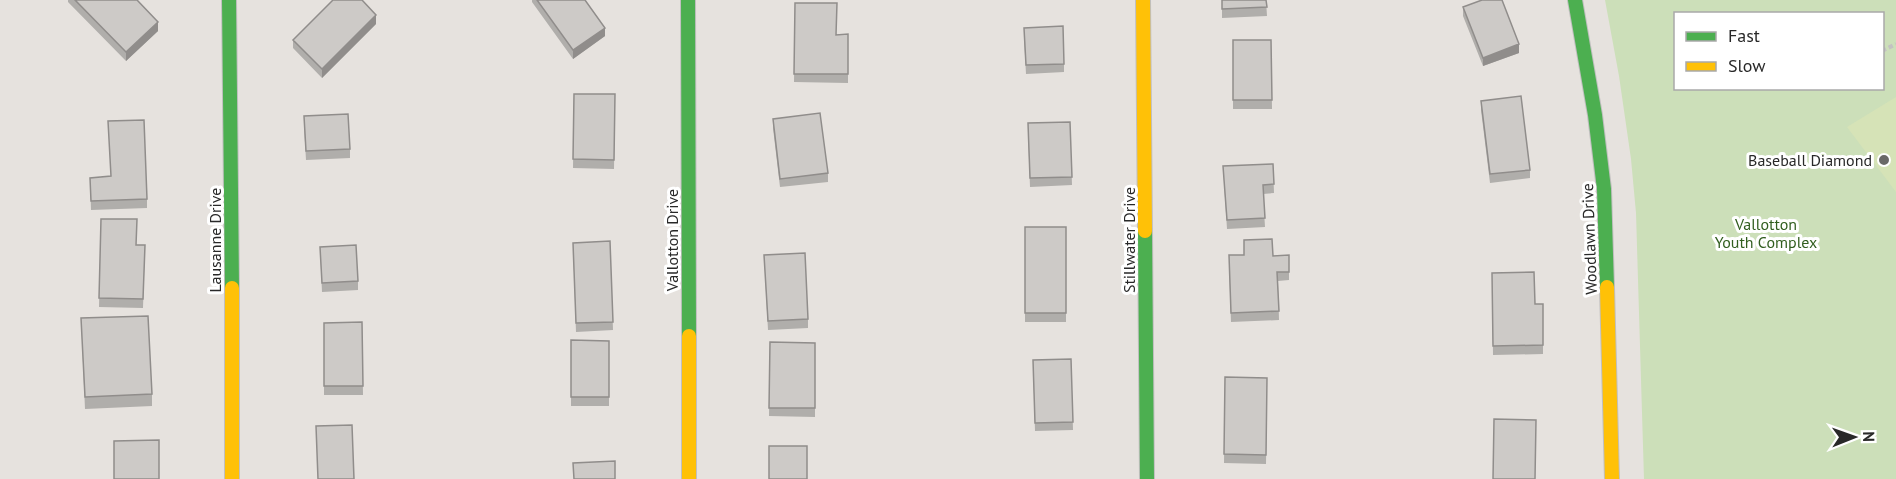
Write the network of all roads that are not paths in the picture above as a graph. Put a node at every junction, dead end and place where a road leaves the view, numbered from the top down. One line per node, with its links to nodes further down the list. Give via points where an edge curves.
1 (229, 0): 5 (street, Lausanne Drive)
2 (688, 0): 6 (street, Vallotton Drive)
3 (1143, 0): 7 (street, Stillwater Drive)
4 (1575, 0): 8 (street, Woodlawn Drive, via 1605,189)
5 (232, 479)
6 (689, 479)
7 (1147, 479)
8 (1612, 479)

